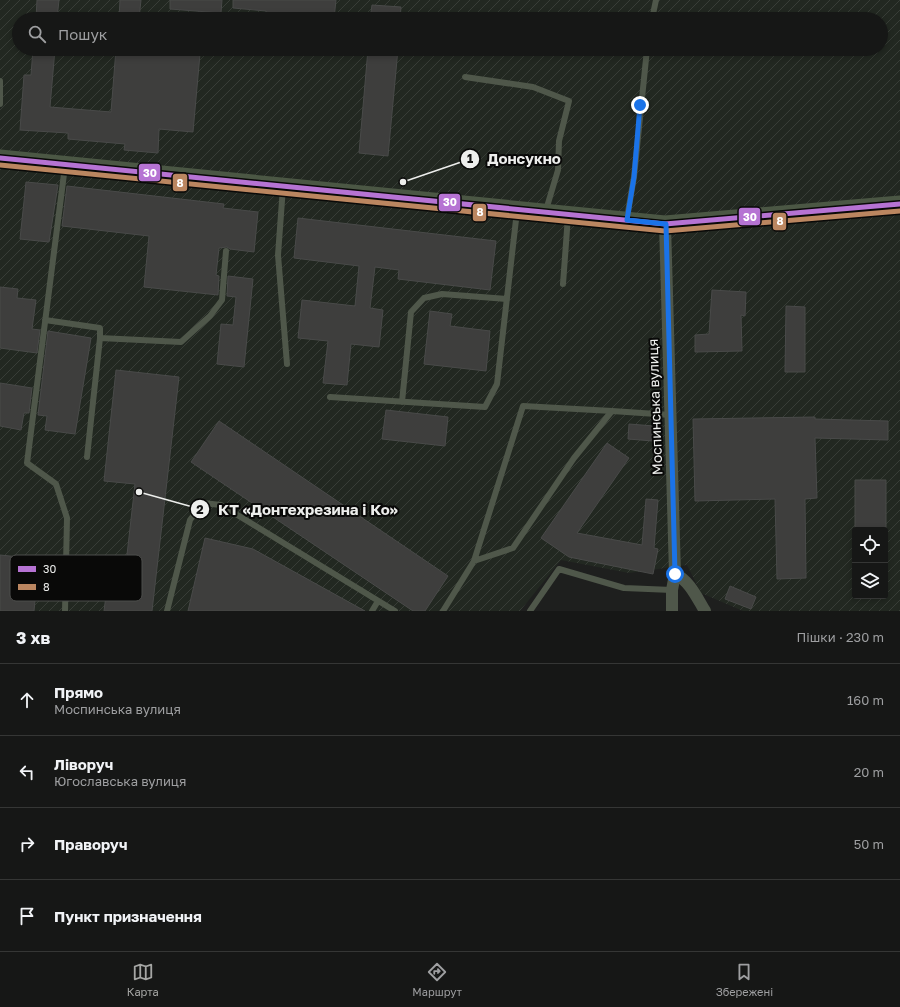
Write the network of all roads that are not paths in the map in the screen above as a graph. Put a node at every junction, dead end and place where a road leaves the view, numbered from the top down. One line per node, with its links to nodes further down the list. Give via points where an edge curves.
1 (656, 0): 2 (lane)
2 (653, 12)
3 (646, 56): 14 (lane)
4 (465, 77): 12 (lane, via 533,87 569,101 559,142 558,170)
5 (0, 81): 6 (lane)
6 (0, 104)
7 (0, 158): 8 (main road)
8 (65, 164): 9 (main road); 19 (lane)
9 (284, 186): 11 (main road); 21 (lane, via 278,255)
10 (900, 204): 15 (main road)
11 (517, 209): 12 (main road); 18 (lane)
12 (545, 212): 13 (main road)
13 (568, 214): 14 (main road); 17 (lane)
14 (627, 220): 15 (main road)
15 (666, 224): 25 (street, Моспинська вулиця)
16 (226, 251): 20 (lane, via 222,300 210,316 181,342)
17 (563, 284)
18 (507, 299): 23 (lane, via 442,294 424,298 411,312); 23 (lane, via 497,384 485,407)
19 (45, 320): 20 (lane, via 100,328); 27 (lane, via 27,463 56,484 67,518)
20 (100, 338): 26 (lane)
21 (287, 364)
22 (330, 397): 23 (lane)
23 (402, 402)
24 (612, 411): 25 (lane); 28 (lane, via 574,458 513,548); 28 (lane, via 523,406)
25 (670, 415): 29 (street, Моспинська вулиця)
26 (87, 457)
27 (66, 555)
28 (474, 560): 37 (lane)
29 (675, 574): 30 (street, Моспинська вулиця); 40 (street, via 688,583)
30 (672, 590): 38 (lane, via 624,588 559,569); 39 (street, Моспинська вулиця)
31 (65, 601): 33 (lane)
32 (378, 601): 34 (lane, via 220,505 203,503 190,520); 35 (lane); 36 (lane)
33 (65, 611)
34 (167, 611)
35 (372, 611)
36 (395, 611)
37 (443, 611)
38 (530, 611)
39 (672, 611)
40 (705, 611)

